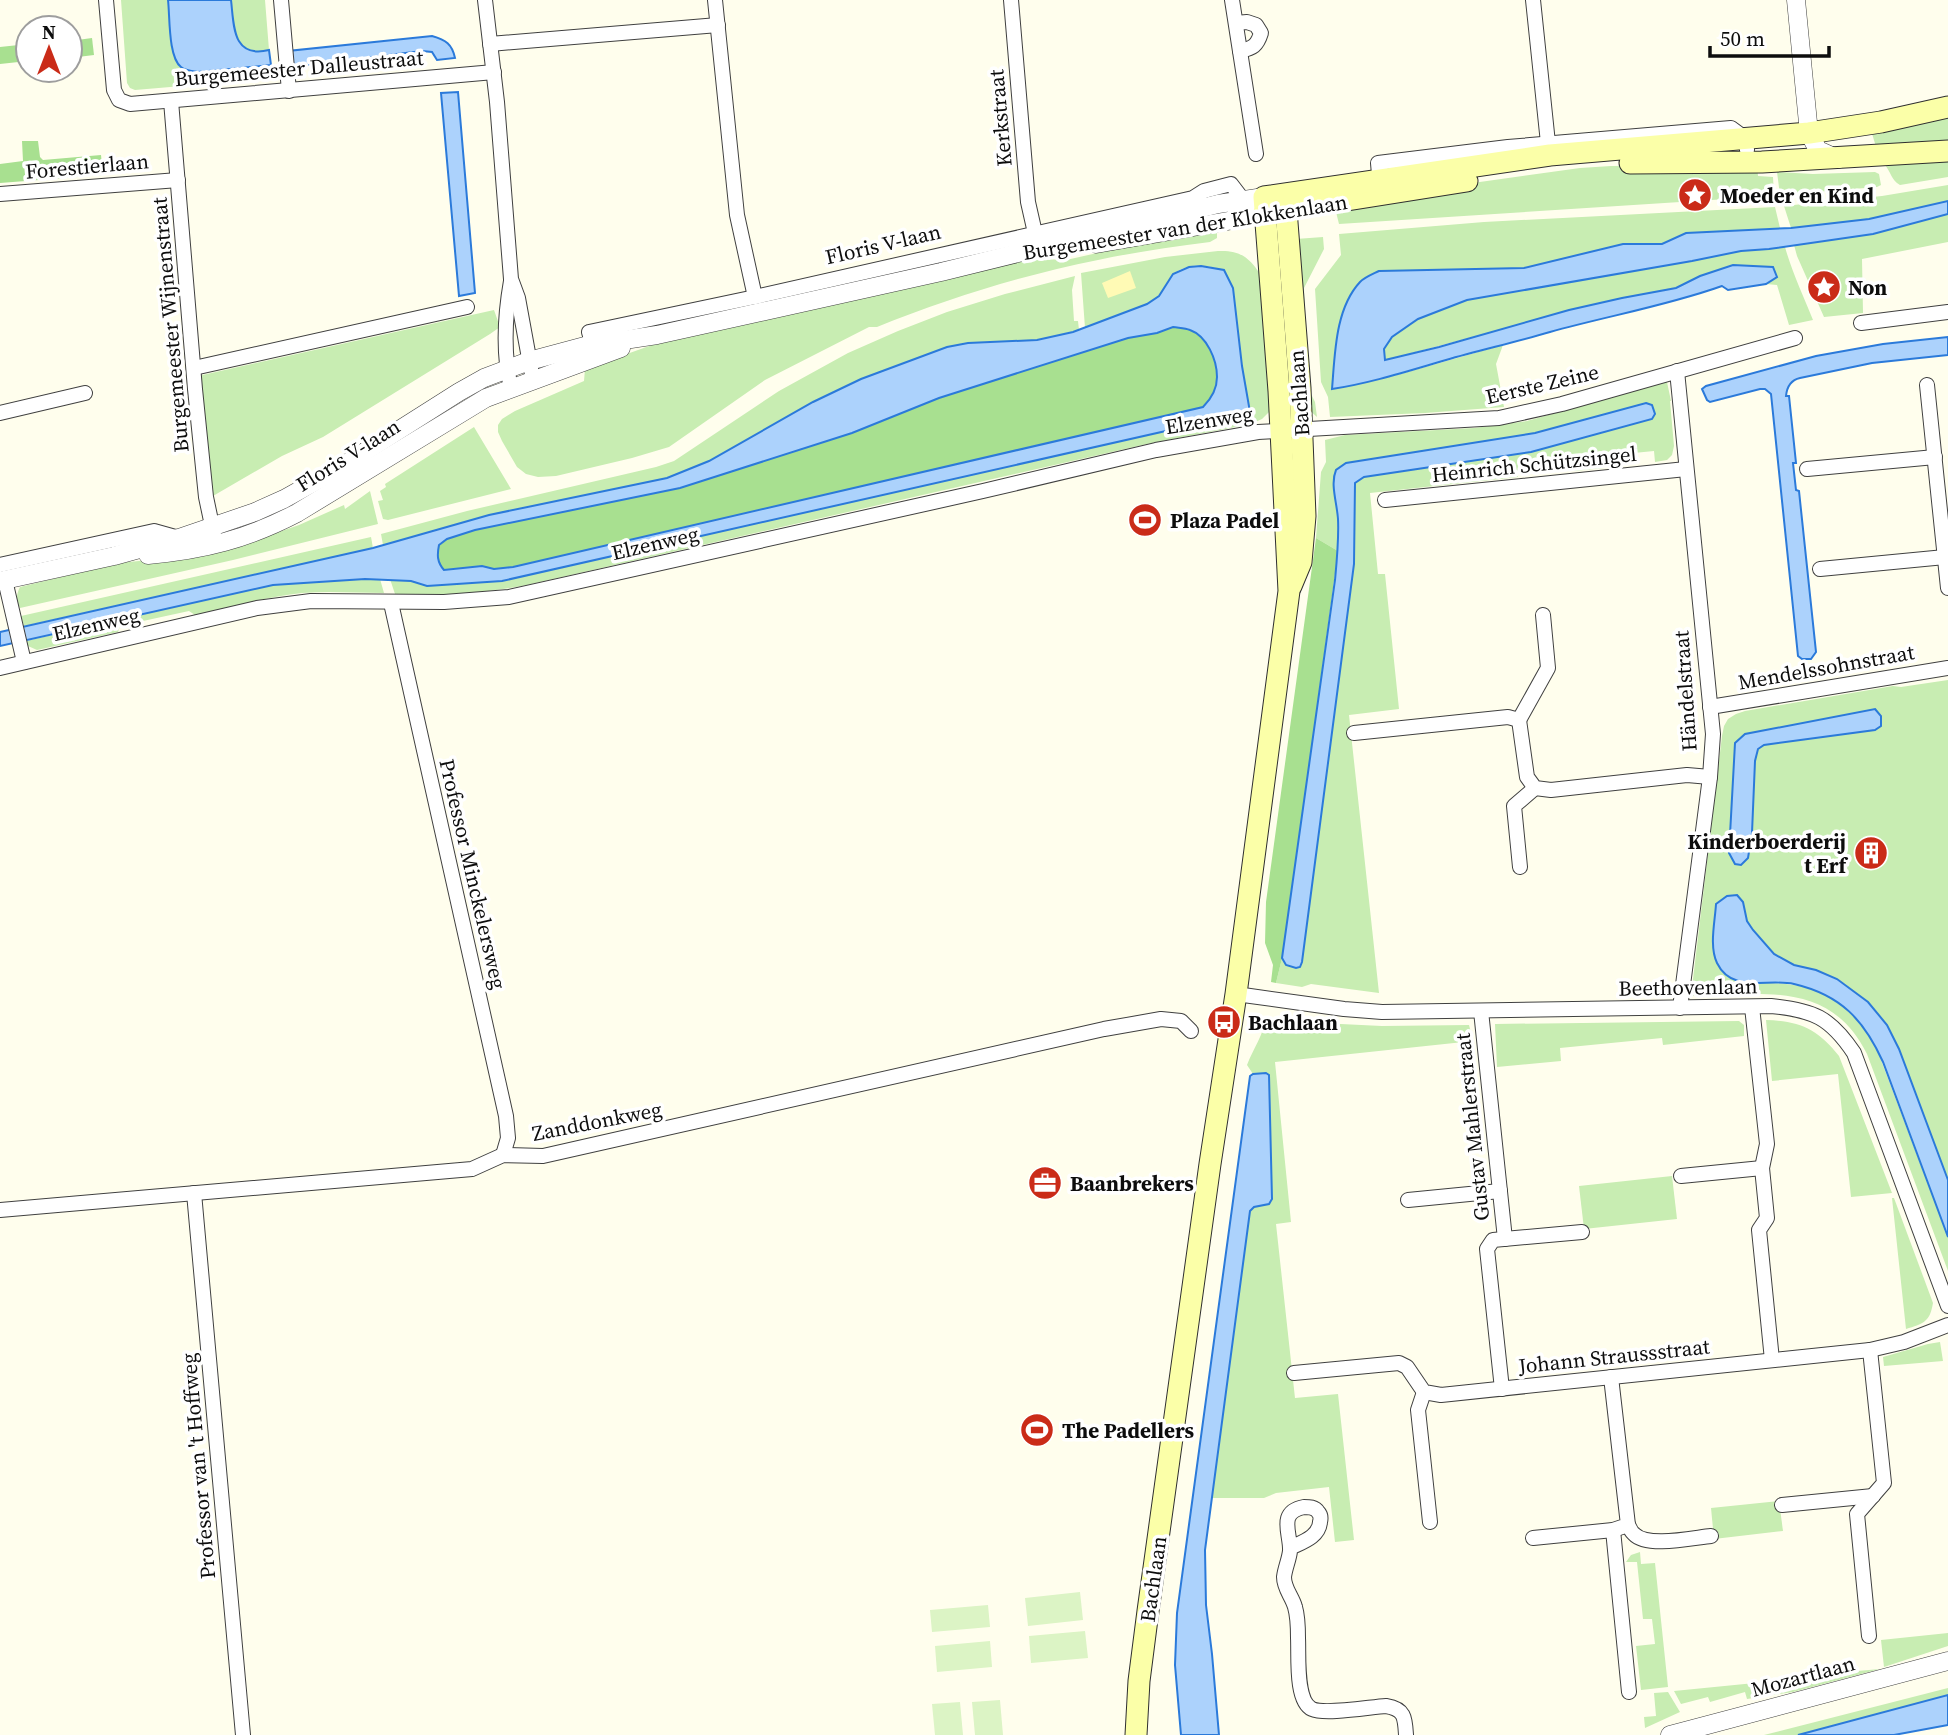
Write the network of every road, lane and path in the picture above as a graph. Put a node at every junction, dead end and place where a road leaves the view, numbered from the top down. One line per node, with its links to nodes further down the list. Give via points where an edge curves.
1 (106, 0): 16 (street, Burgemeester Dalleustraat, via 114,90 120,100 130,104)
2 (281, 0): 14 (street)
3 (485, 0): 11 (street)
4 (715, 0): 10 (street)
5 (1011, 0): 30 (street, Kerkstraat, via 1028,202)
6 (1232, 0): 9 (street)
7 (1533, 0): 20 (street)
8 (1796, 0): 19 (street)
9 (1236, 23): 12 (street); 12 (street, via 1256,25 1261,33 1252,48)
10 (718, 25): 11 (street); 33 (street, via 737,215)
11 (490, 44): 13 (street)
12 (1240, 51): 23 (street)
13 (494, 72): 14 (street, Burgemeester Dalleustraat); 32 (street)
14 (289, 90): 16 (street, Burgemeester Dalleustraat)
15 (1948, 97): 18 (street, Burgemeester van der Klokkenlaan, via 1891,109)
16 (171, 101): 26 (street, Burgemeester Wijnenstraat)
17 (1948, 107): 18 (main road, Burgemeester van der Klokkenlaan)
18 (1881, 122): 19 (main road, Burgemeester van der Klokkenlaan)
19 (1809, 133): 21 (main road, Burgemeester van der Klokkenlaan); 24 (street, via 1818,150)
20 (1548, 144): 21 (street, Burgemeester van der Klokkenlaan, via 1731,128); 27 (street, Burgemeester van der Klokkenlaan, via 1378,163)
21 (1747, 144): 25 (main road, Burgemeester van der Klokkenlaan); 27 (main road, Burgemeester van der Klokkenlaan, via 1549,155)
22 (1948, 151): 24 (main road, Burgemeester van der Klokkenlaan)
23 (1256, 154)
24 (1839, 159): 25 (main road, Burgemeester van der Klokkenlaan)
25 (1630, 163): 27 (main road, Burgemeester van der Klokkenlaan, via 1589,163)
26 (178, 180): 28 (street, Forestierlaan); 40 (street, Burgemeester Wijnenstraat)
27 (1380, 186): 29 (main road, Burgemeester van der Klokkenlaan)
28 (0, 194)
29 (1268, 202): 30 (street, Burgemeester van der Klokkenlaan, via 1231,184 1193,198); 31 (street, Burgemeester van der Klokkenlaan, via 1245,218); 48 (main road, Bachlaan)
30 (1035, 233): 33 (street, Floris V-laan)
31 (1012, 255): 38 (street, Floris V-laan)
32 (511, 279): 39 (street); 41 (street)
33 (755, 297): 38 (street, Floris V-laan, via 589,332)
34 (467, 307): 40 (street)
35 (1948, 312): 36 (street)
36 (1861, 323)
37 (1795, 338): 42 (street, Eerste Zeine)
38 (594, 351): 39 (street, Floris V-laan); 43 (street, Floris V-laan)
39 (529, 361): 41 (street, Floris V-laan); 43 (street)
40 (194, 368): 53 (street, Burgemeester Wijnenstraat)
41 (506, 369): 45 (street); 53 (street, Floris V-laan)
42 (1676, 371): 48 (street, Eerste Zeine, via 1499,418); 50 (street, Händelstraat)
43 (533, 380): 45 (street, Floris V-laan)
44 (1927, 384): 49 (street)
45 (511, 388): 53 (street, Floris V-laan, via 456,414 297,513 245,537)
46 (85, 393): 47 (street)
47 (0, 413)
48 (1291, 430): 60 (street, Elzenweg, via 1156,450 509,597); 71 (main road, Bachlaan, via 1304,527 1301,562 1289,591)
49 (1935, 457): 51 (street); 56 (street)
50 (1686, 469): 52 (street, Heinrich Schützsingel); 65 (street, Händelstraat)
51 (1807, 469)
52 (1385, 500)
53 (214, 536): 54 (street, Floris V-laan); 55 (street, Floris V-laan, via 174,553)
54 (179, 538): 55 (street, Floris V-laan); 58 (street, Floris V-laan, via 154,531)
55 (114, 556): 58 (street, Floris V-laan)
56 (1945, 557): 57 (street); 59 (street)
57 (1820, 569)
58 (2, 576): 62 (street)
59 (1948, 587)
60 (391, 603): 62 (street, Elzenweg, via 311,601 257,608); 76 (street, Professor Minckelersweg, via 506,1116 508,1138)
61 (1543, 615): 66 (street, via 1548,668)
62 (24, 662): 63 (street, Elzenweg)
63 (0, 668)
64 (1948, 668): 65 (street, Mendelssohnstraat)
65 (1710, 708): 68 (street, Händelstraat)
66 (1519, 720): 67 (street, via 1508,717); 69 (street, via 1527,777)
67 (1354, 733)
68 (1710, 777): 69 (street); 73 (street, Händelstraat)
69 (1535, 788): 70 (street, via 1514,806)
70 (1520, 867)
71 (1236, 994): 74 (street, Beethovenlaan, via 1382,1012); 105 (main road, Bachlaan, via 1139,1681)
72 (1752, 1007): 73 (street, Beethovenlaan); 77 (street, via 1767,1144); 85 (street, Beethovenlaan, via 1798,1009 1815,1016 1837,1031 1854,1053)
73 (1679, 1008): 74 (street, Beethovenlaan)
74 (1481, 1011): 79 (street, Gustav Mahlerstraat)
75 (1191, 1031): 76 (street, Zanddonkweg, via 1181,1021 1161,1019 1115,1027 543,1156)
76 (503, 1154): 80 (street, Zanddonkweg, via 472,1169)
77 (1762, 1168): 78 (street); 88 (street, via 1767,1218 1759,1230)
78 (1681, 1176)
79 (1500, 1191): 81 (street); 84 (street, Gustav Mahlerstraat)
80 (194, 1193): 82 (street, Zanddonkweg); 104 (street, Professor van 't Hoffweg)
81 (1408, 1200)
82 (0, 1210)
83 (1582, 1232): 84 (street)
84 (1499, 1240): 91 (street, Gustav Mahlerstraat, via 1487,1249)
85 (1948, 1306)
86 (1948, 1325): 87 (street, Johann Straussstraat)
87 (1870, 1350): 88 (street, Johann Straussstraat); 93 (street, via 1884,1483)
88 (1772, 1360): 90 (street, Johann Straussstraat)
89 (1294, 1373): 92 (street, via 1399,1363)
90 (1611, 1377): 91 (street, Johann Straussstraat); 96 (street)
91 (1502, 1389): 92 (street, Johann Straussstraat, via 1441,1395)
92 (1424, 1392): 95 (street, via 1418,1410)
93 (1873, 1496): 94 (street); 101 (street, via 1857,1514)
94 (1782, 1505)
95 (1430, 1522)
96 (1628, 1525): 97 (street); 98 (street, via 1634,1535 1656,1542)
97 (1613, 1530): 99 (street); 103 (street)
98 (1711, 1536)
99 (1534, 1538)
100 (1290, 1548): 106 (street, via 1284,1577 1298,1619 1303,1700 1311,1709 1324,1711 1396,1707 1402,1712)
101 (1869, 1636)
102 (1948, 1661): 107 (street, Mozartlaan)
103 (1629, 1692)
104 (243, 1735)
105 (1136, 1735)
106 (1406, 1735)
107 (1671, 1735)

